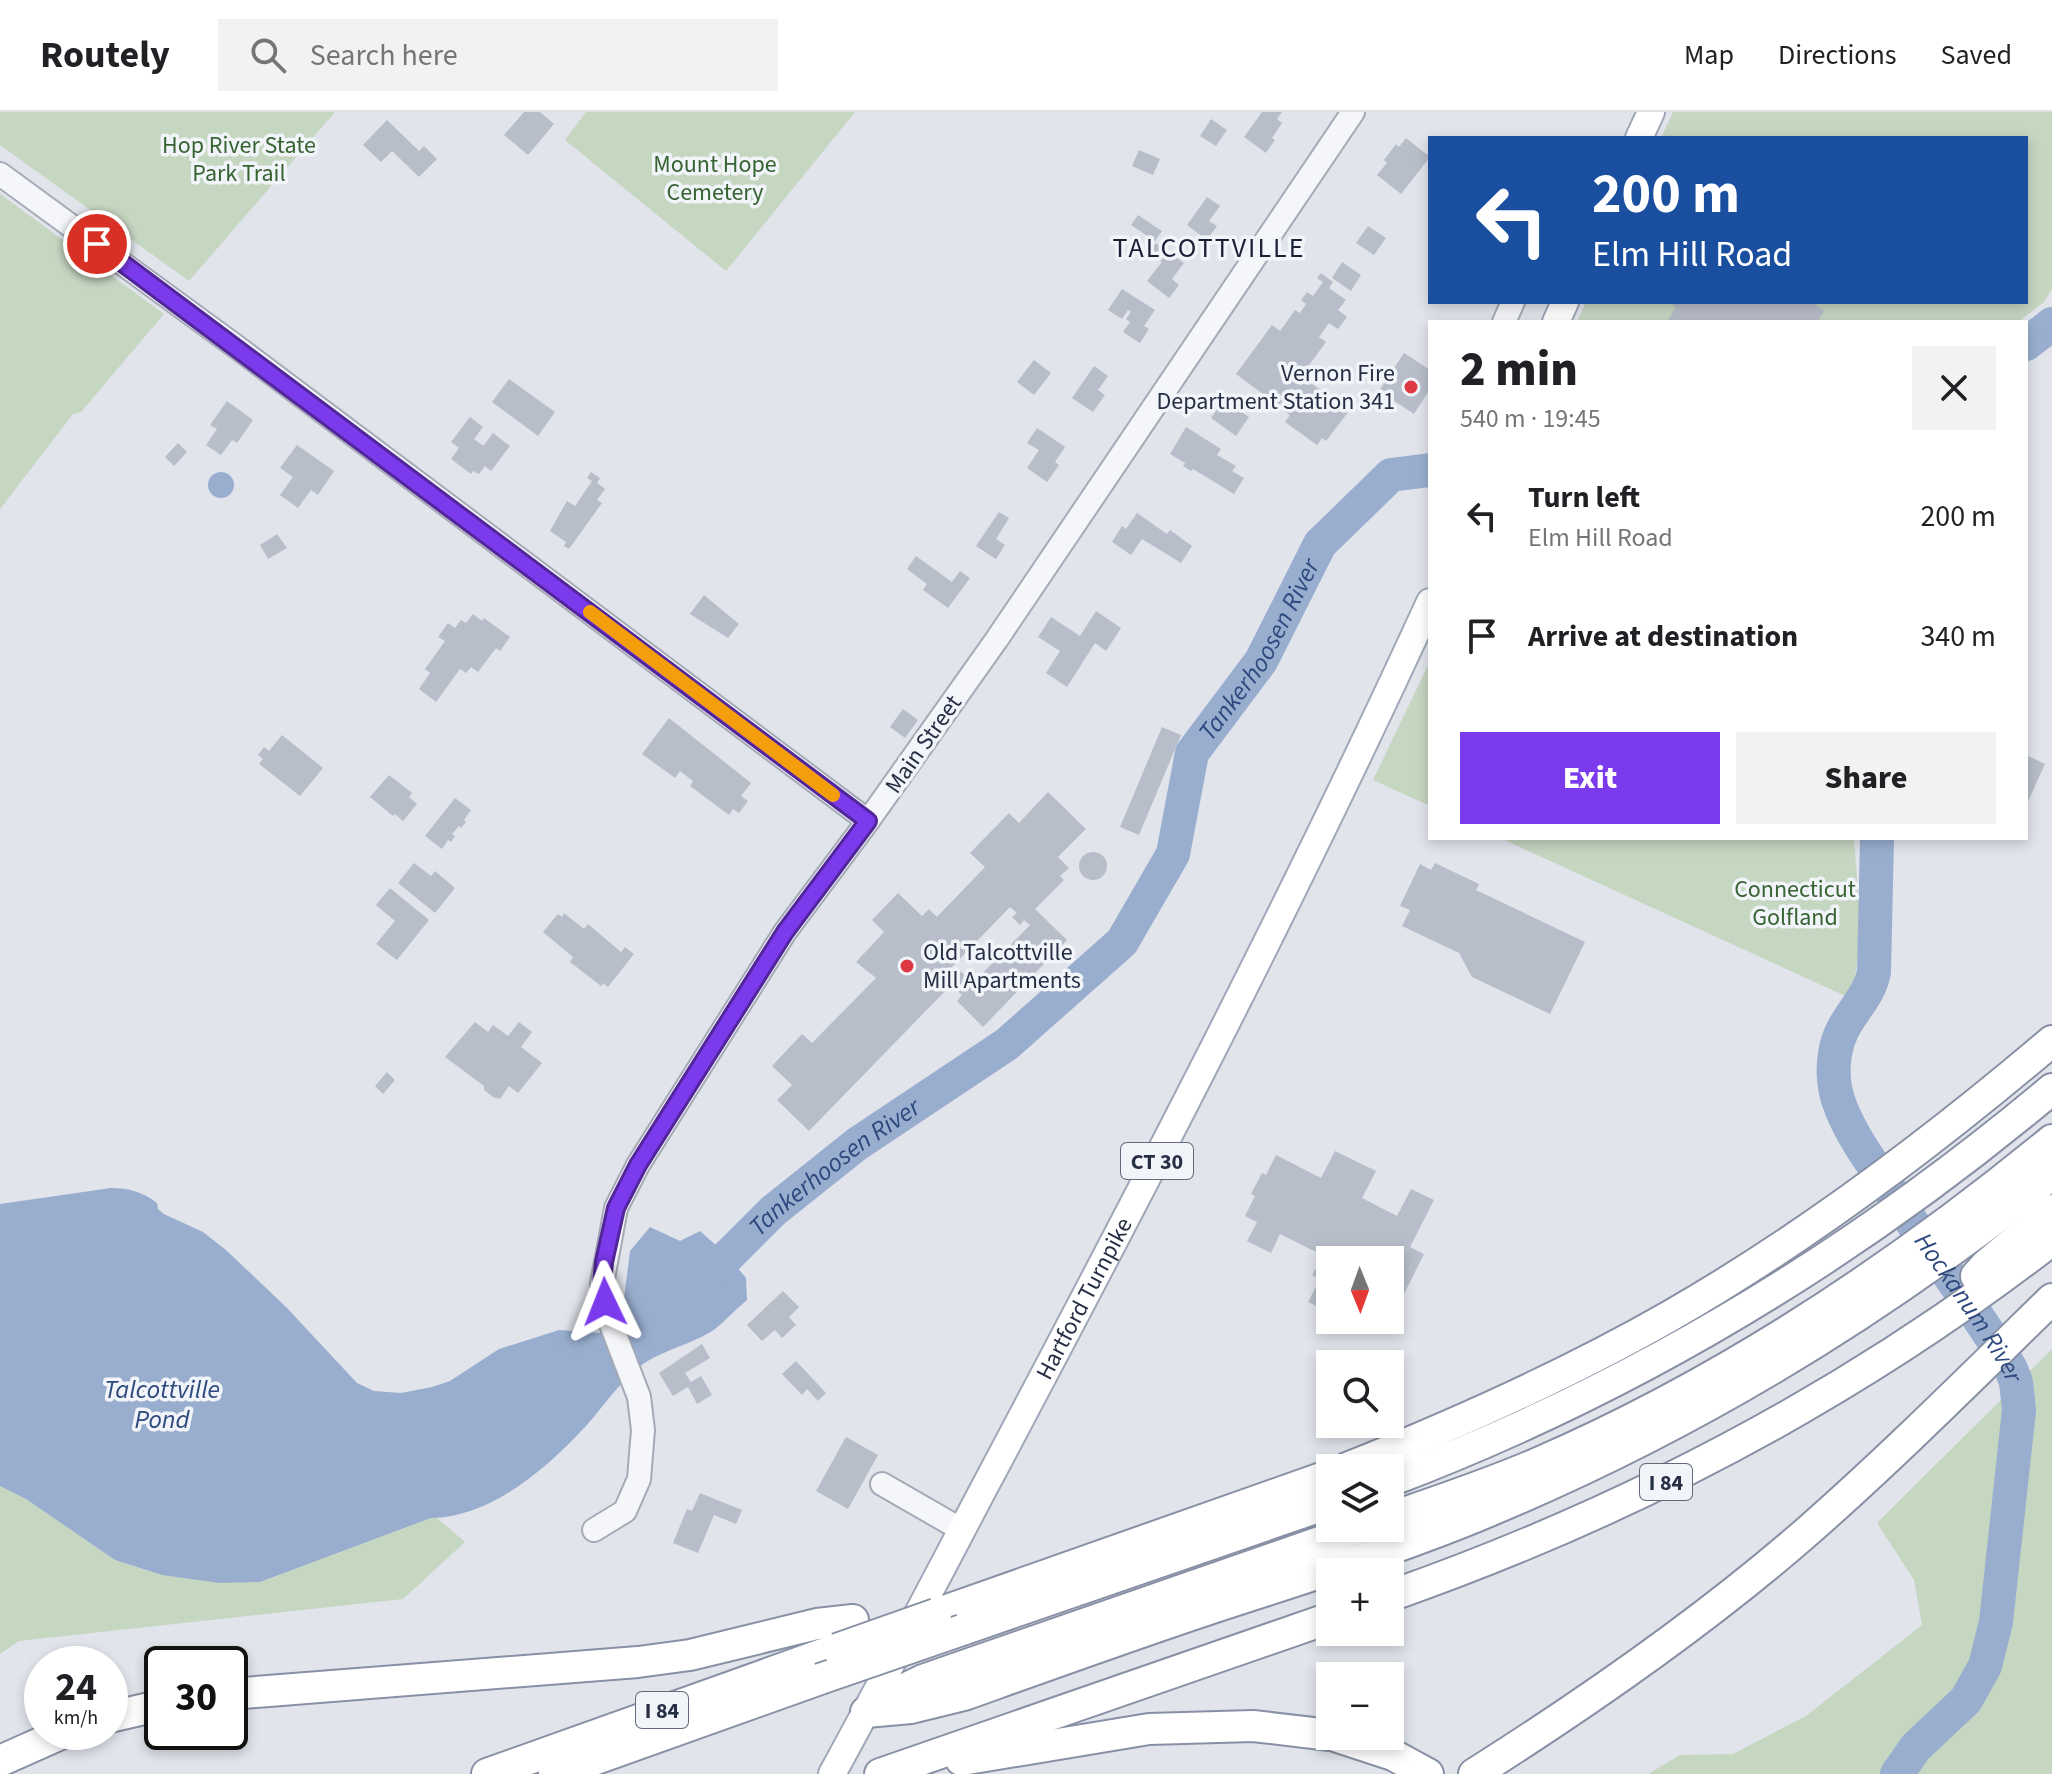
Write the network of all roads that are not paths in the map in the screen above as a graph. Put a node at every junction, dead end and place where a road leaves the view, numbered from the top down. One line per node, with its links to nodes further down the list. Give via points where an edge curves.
1 (1353, 112): 6 (street, Main Street)
2 (1651, 112): 3 (main road)
3 (1640, 136)
4 (0, 174): 6 (street)
5 (1428, 606): 24 (main road, Hartford Turnpike / CT 30, via 1207,1064)
6 (868, 821): 23 (street, Main Street, via 785,932 616,1208 602,1284 609,1319 639,1397 643,1430 639,1479 625,1511)
7 (2052, 1041): 17 (highway, via 1920,1149 1744,1272 1608,1350)
8 (2052, 1089): 18 (highway, via 1940,1178 1740,1314 1625,1377)
9 (2052, 1140): 12 (highway)
10 (2052, 1174): 12 (highway)
11 (2052, 1210): 14 (highway)
12 (1971, 1221): 15 (highway)
13 (2052, 1240): 14 (highway, I 84)
14 (2002, 1264): 26 (highway, I 84, via 1957,1309 1767,1427 1563,1531)
15 (1889, 1281): 22 (highway, via 1621,1424 1512,1474); 30 (highway, via 1790,1359 1658,1433 1482,1514 964,1695)
16 (2045, 1306): 40 (highway, via 1809,1530 1609,1685)
17 (1379, 1454)
18 (1404, 1476)
19 (1316, 1480): 27 (highway, I 84)
20 (882, 1484): 24 (street)
21 (1316, 1508): 37 (highway, bridge)
22 (1404, 1513)
23 (594, 1530)
24 (962, 1530): 30 (main road, Hartford Turnpike / CT 30)
25 (1320, 1542): 30 (highway, via 923,1680)
26 (1404, 1591)
27 (936, 1614): 29 (highway, bridge, via 817,1624 638,1662); 36 (highway, I 84, bridge)
28 (1316, 1623): 35 (highway)
29 (248, 1693)
30 (866, 1712): 38 (main road, Hartford Turnpike / CT 30)
31 (1316, 1734): 35 (highway, via 1253,1726 1149,1729)
32 (25, 1750): 34 (highway)
33 (1377, 1750): 39 (highway)
34 (0, 1761)
35 (887, 1772)
36 (487, 1774)
37 (554, 1774)
38 (832, 1774)
39 (1428, 1774)
40 (1474, 1774)

